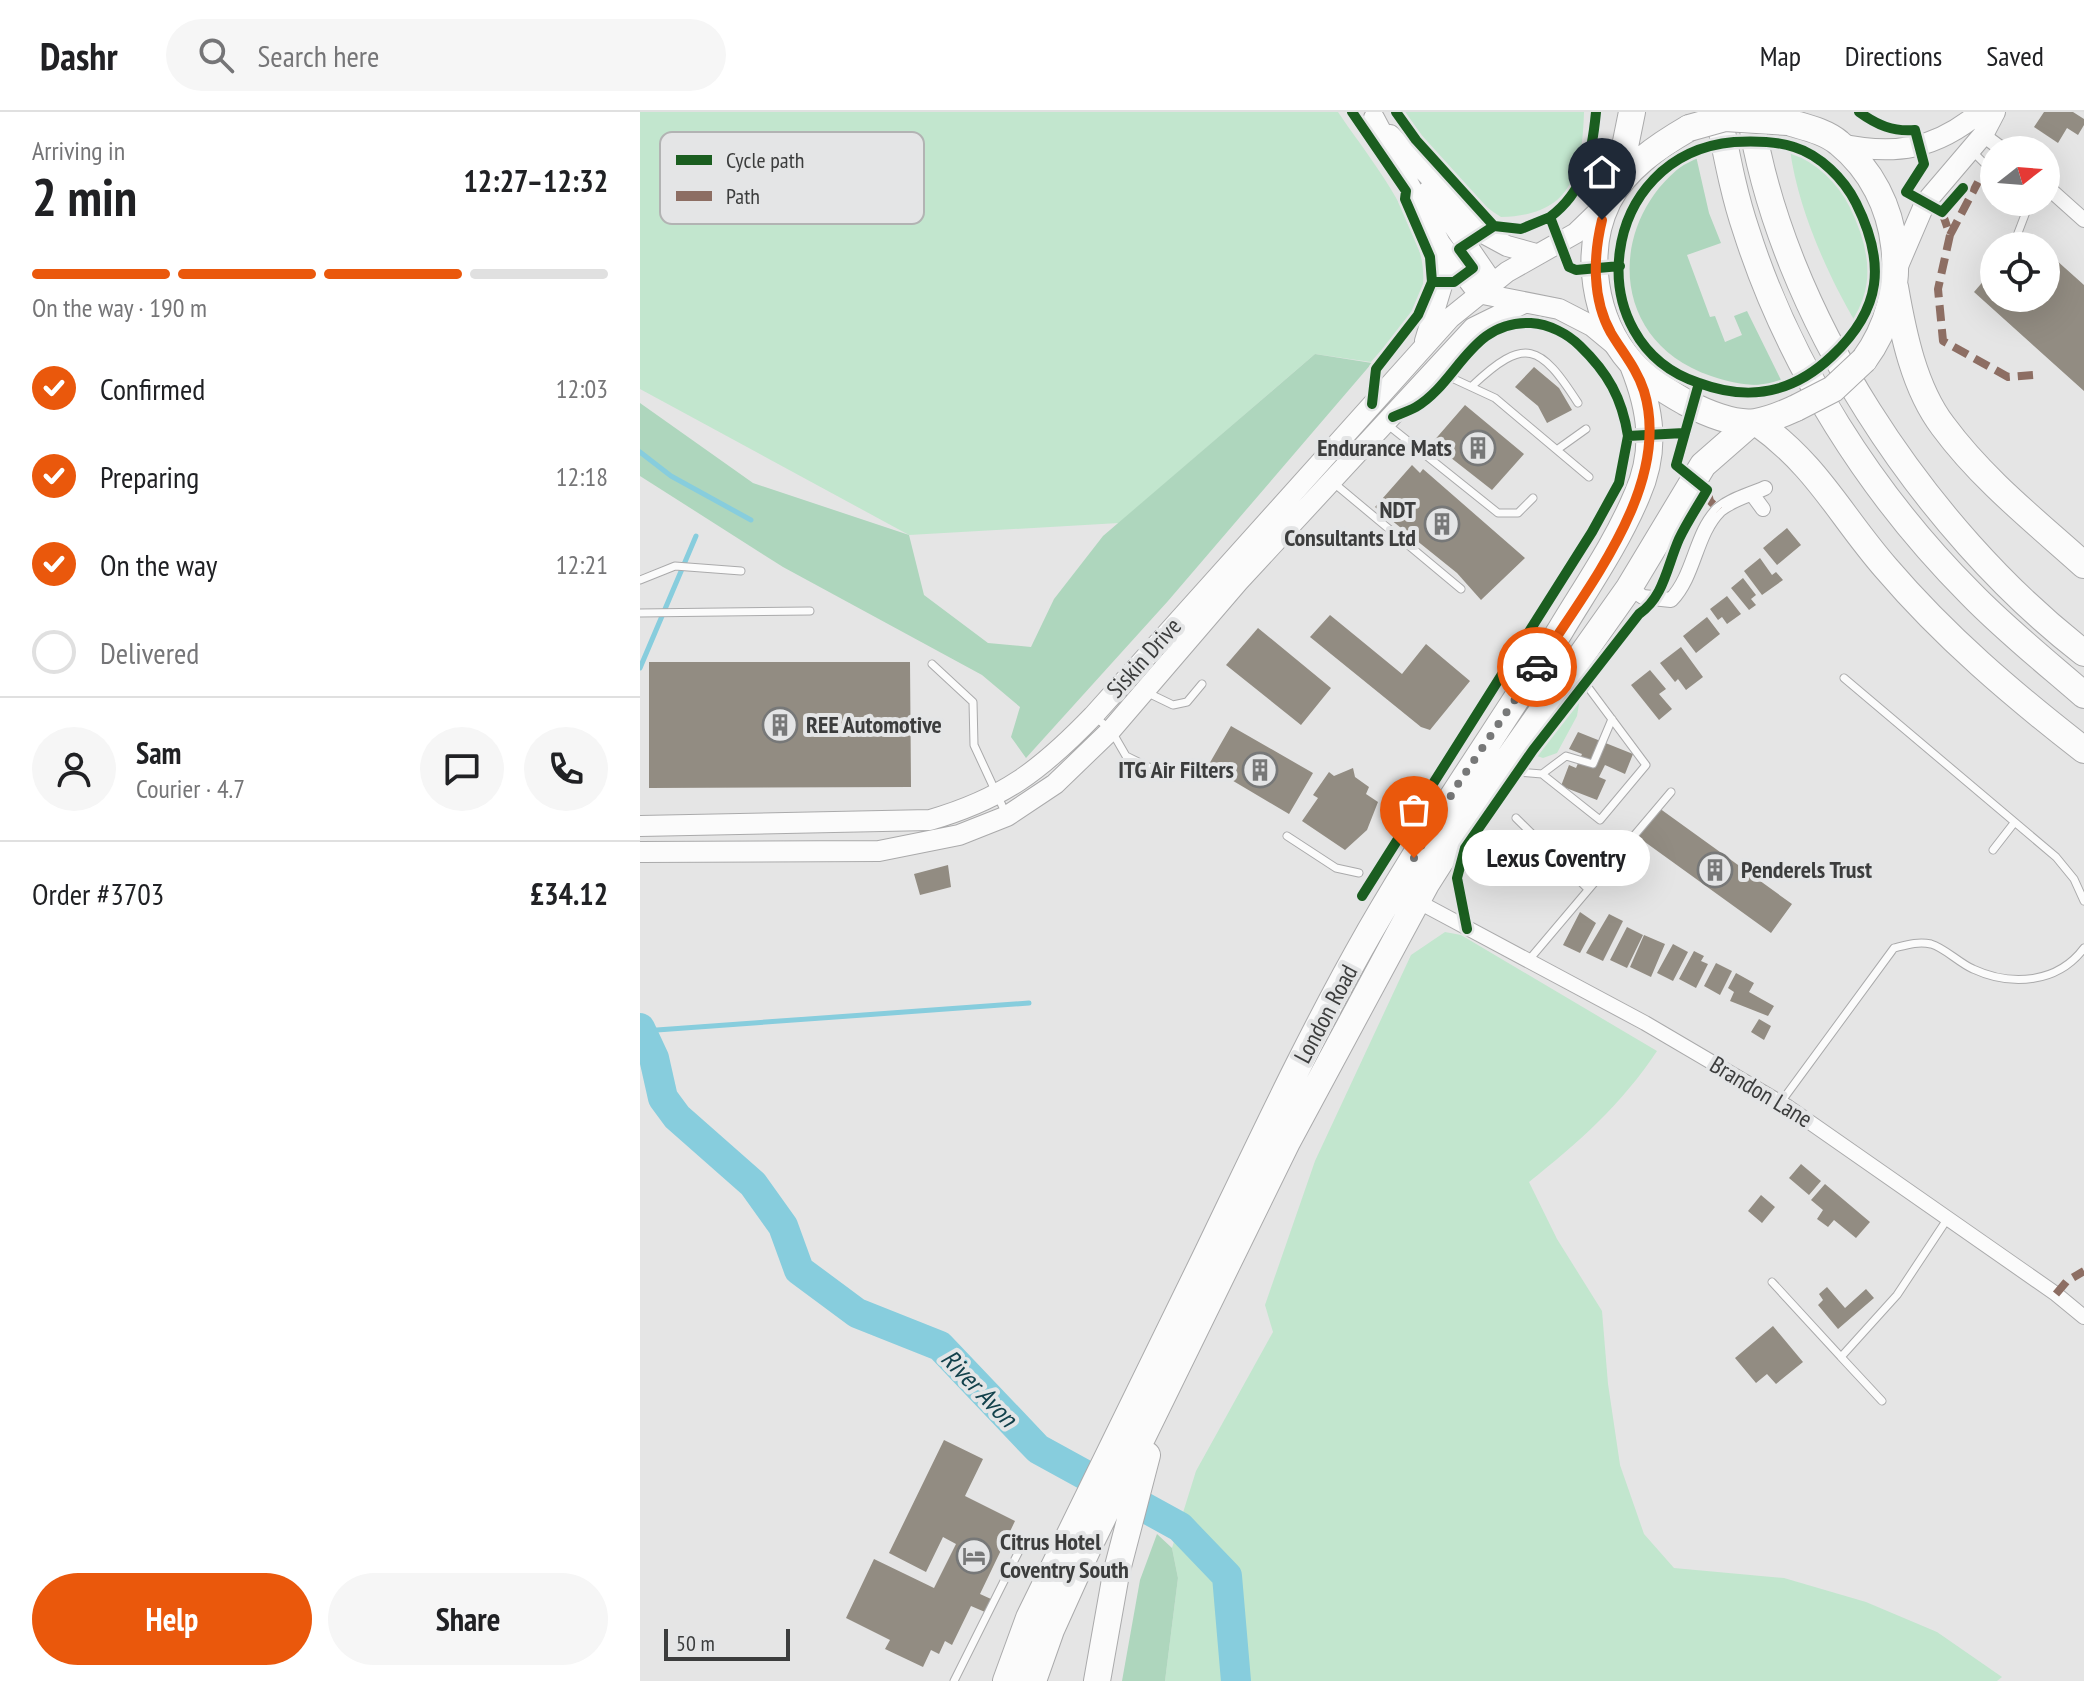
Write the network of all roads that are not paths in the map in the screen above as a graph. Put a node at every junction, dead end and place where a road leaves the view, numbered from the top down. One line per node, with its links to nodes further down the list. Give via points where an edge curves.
1 (1632, 112): 13 (highway)
2 (1718, 112): 48 (highway, via 1745,229 1770,296 1843,435 1911,529 1971,594)
3 (1750, 112): 42 (highway, via 1773,206 1831,346 1909,471 1985,562)
4 (1816, 112): 8 (highway)
5 (1980, 112): 8 (street, via 1960,127 1907,150 1870,150)
6 (1995, 112): 9 (street)
7 (1371, 115): 12 (street); 16 (street)
8 (1836, 141): 13 (highway, bridge, via 1788,122 1725,118 1689,128 1645,156); 18 (highway, via 1861,166 1884,204)
9 (1977, 142): 10 (street); 11 (lane); 18 (street, via 1925,203)
10 (1980, 143)
11 (1980, 147)
12 (1404, 149): 17 (street, via 1483,233); 19 (street)
13 (1612, 194): 17 (street, Siskin Drive, via 1576,233); 23 (highway, via 1596,244 1597,285 1605,320)
14 (2060, 199): 15 (street)
15 (2084, 220)
16 (1440, 243): 19 (street); 22 (street, via 1441,296)
17 (1536, 254): 19 (street, Siskin Drive)
18 (1896, 278): 27 (highway, bridge, via 1874,347 1833,389); 35 (highway, via 1912,358 1942,424 2001,490)
19 (1487, 291): 20 (street); 21 (street); 22 (street, Siskin Drive)
20 (1524, 303): 21 (street, Siskin Drive); 23 (street, via 1559,309 1592,326)
21 (1485, 320): 24 (street, Siskin Drive)
22 (1422, 348): 49 (street, Siskin Drive)
23 (1629, 359): 27 (highway, via 1660,387 1693,406); 77 (highway, London Road, via 1644,391 1651,435 1639,493 1522,691 1458,784 1300,1062)
24 (1438, 365): 25 (lane); 28 (street, Siskin Drive)
25 (1472, 386): 26 (lane, via 1510,354 1530,353 1540,355 1561,376); 30 (lane)
26 (1578, 403)
27 (1754, 422): 38 (highway, London Road, via 1703,465); 52 (highway, via 1800,456 1939,628)
28 (1386, 424): 32 (street, Siskin Drive); 33 (lane, via 1498,513 1518,513)
29 (1586, 429): 30 (lane)
30 (1558, 449): 31 (lane)
31 (1589, 477)
32 (1333, 482): 39 (lane); 47 (street, Siskin Drive)
33 (1533, 498)
34 (1763, 509): 38 (street, via 1758,491 1719,510 1671,600 1643,597)
35 (2084, 565)
36 (741, 571): 37 (lane, via 675,566)
37 (640, 580)
38 (1629, 588): 44 (highway, London Road)
39 (1461, 589)
40 (810, 611): 41 (lane)
41 (640, 613)
42 (2084, 653)
43 (932, 664): 57 (lane, via 973,702 974,745)
44 (1572, 666): 50 (lane); 53 (highway, London Road)
45 (1844, 678): 60 (lane)
46 (1202, 684): 47 (lane, via 1187,702 1173,705)
47 (1144, 692): 51 (street, Siskin Drive)
48 (2084, 695)
49 (1093, 716): 51 (lane); 57 (street, Siskin Drive, via 1043,766)
50 (1612, 719): 54 (lane, via 1593,764 1566,756); 54 (lane, via 1646,765 1600,820)
51 (1111, 730): 55 (lane, via 1126,756); 58 (street, Siskin Drive, via 1055,784)
52 (2084, 750)
53 (1499, 771): 54 (lane); 67 (highway, London Road)
54 (1542, 774)
55 (1167, 776)
56 (1671, 792): 66 (lane)
57 (999, 796): 58 (lane); 61 (street, Siskin Drive, via 930,820)
58 (1007, 816): 64 (street, Siskin Drive, via 959,835 879,851)
59 (1516, 818): 66 (lane)
60 (2014, 823): 63 (lane); 68 (lane, via 2056,857)
61 (640, 826)
62 (1287, 836): 65 (lane, via 1336,868)
63 (1993, 850)
64 (640, 852)
65 (1359, 873)
66 (1588, 889): 70 (lane)
67 (1417, 901): 70 (street, Brandon Lane); 77 (highway, London Road, via 1287,1142 1156,1413)
68 (2084, 901)
69 (2084, 948): 71 (lane, via 2072,965 2051,976 2025,979 1975,970 1933,944 1894,948)
70 (1528, 961): 71 (street, Brandon Lane)
71 (1781, 1103): 72 (street, Brandon Lane)
72 (1948, 1218): 74 (street, Brandon Lane); 75 (lane, via 1897,1295)
73 (1772, 1282): 75 (lane)
74 (2084, 1317)
75 (1841, 1357): 76 (lane)
76 (1882, 1401)
77 (1137, 1439): 79 (highway, London Road); 83 (highway)
78 (1025, 1539): 80 (lane)
79 (1078, 1542): 81 (highway, London Road, via 1029,1618); 82 (highway, London Road)
80 (954, 1681)
81 (1006, 1681)
82 (1033, 1681)
83 (1097, 1681)

